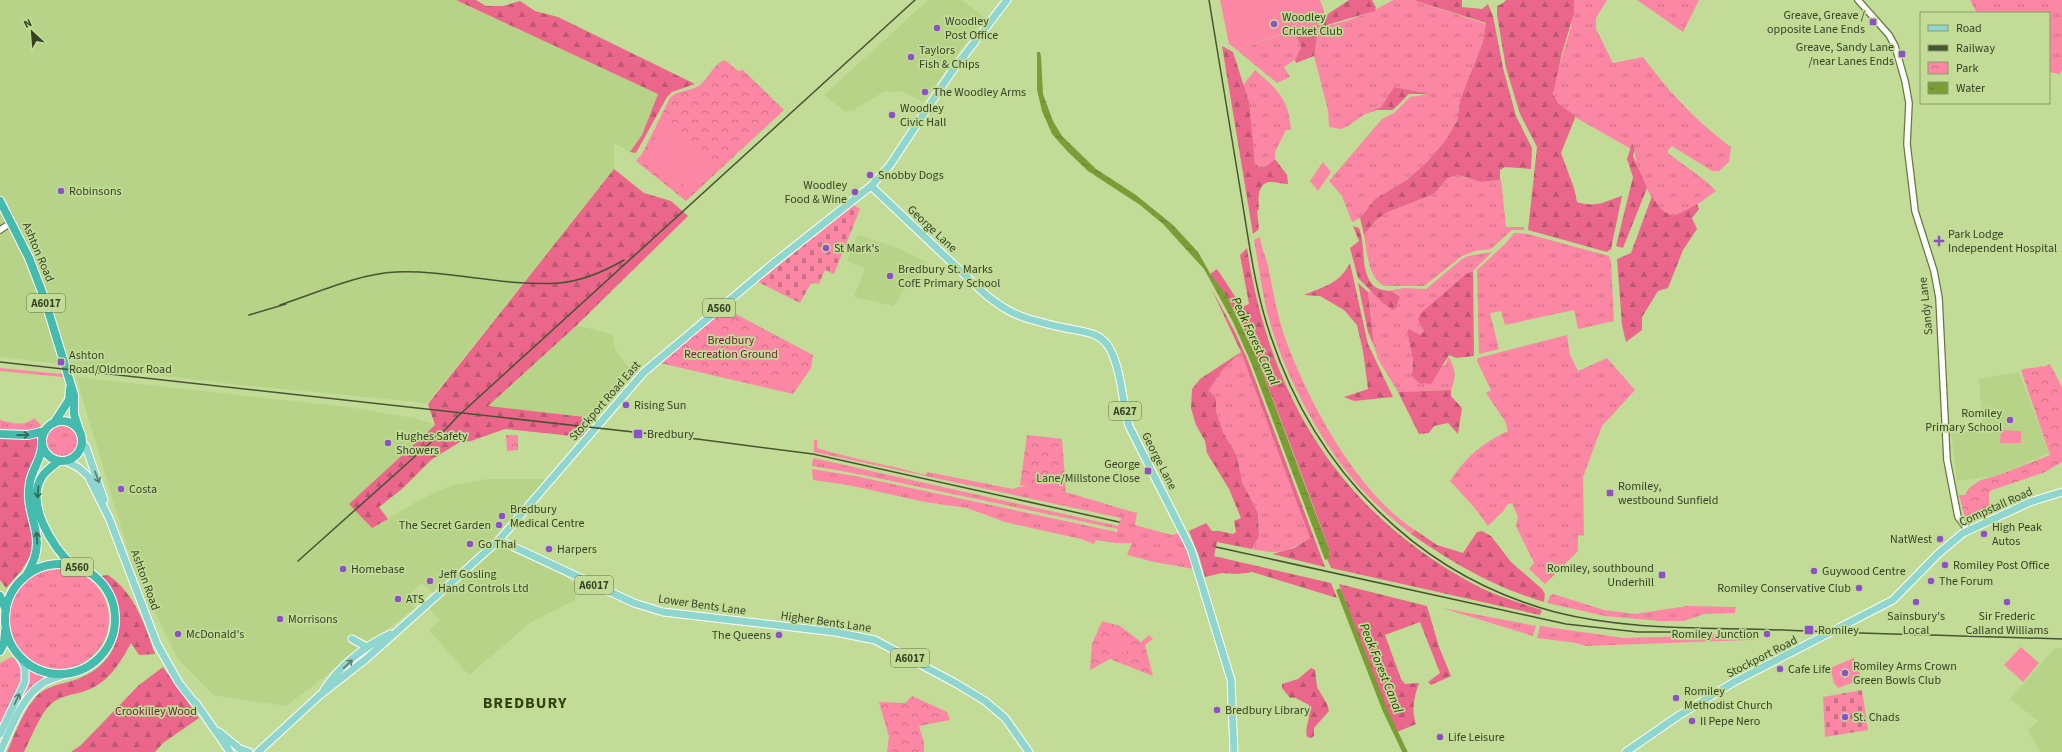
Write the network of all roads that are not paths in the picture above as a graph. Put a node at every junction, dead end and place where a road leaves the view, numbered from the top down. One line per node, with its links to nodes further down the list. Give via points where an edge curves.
1 (1007, 0): 3 (main road, A560, via 950,74 890,165)
2 (1858, 0): 17 (street, Sandy Lane, via 1889,35 1899,56 1909,103 1907,144 1913,199 1934,271 1939,298 1947,460 1958,517)
3 (871, 186): 18 (main road, Stockport Road East / A560, via 775,262 644,372); 44 (main road, George Lane / A627, via 1005,310 1035,321 1087,331 1106,341 1118,372 1123,408 1129,426 1191,548 1198,569 1231,680)
4 (0, 201): 5 (highway, Ashton Road / A6017)
5 (12, 222): 6 (street); 7 (highway, Ashton Road / A6017, via 44,297)
6 (0, 230)
7 (70, 384): 8 (highway, Ashton Road / A6017, via 69,400); 9 (highway, Ashton Road / A6017)
8 (54, 423): 9 (highway, via 65,421); 10 (highway)
9 (79, 430): 12 (highway, A560)
10 (45, 431): 11 (highway, one-way to 10, via 28,435); 13 (highway, A560)
11 (0, 434)
12 (82, 443): 14 (highway, A560, via 77,455); 16 (main road, Ashton Road / A560, one-way to 16, via 98,478)
13 (42, 445): 14 (highway, A560, via 48,456); 20 (highway, A560, one-way to 13, via 37,552 36,526 29,493)
14 (63, 461): 16 (main road, Ashton Road / A560, via 79,468 88,476); 19 (highway, A560, one-way to 19, via 43,475 39,483 38,503 50,539 61,556)
15 (2062, 492): 17 (main road, Compstall Road, via 2030,502)
16 (107, 512): 33 (main road, Ashton Road / A560, via 146,618 163,655 180,676)
17 (1968, 530): 26 (main road, Compstall Road, via 1949,544 1893,600)
18 (499, 540): 23 (main road, Lower Bents Lane / A6017, via 648,608); 25 (main road, A560)
19 (72, 565): 20 (highway, A560, via 47,565); 31 (highway, A560, via 93,575 107,590 115,623 110,642 102,654 88,667)
20 (26, 575): 22 (highway, A560, via 14,589)
21 (0, 596): 22 (highway)
22 (6, 610): 24 (highway, A560)
23 (772, 625): 43 (main road, Higher Bents Lane / A6017, via 835,632 875,640 985,701 1004,718)
24 (6, 626): 29 (highway, via 4,643); 30 (highway, A560, via 9,638)
25 (394, 633): 28 (main road, A560); 32 (main road, A560, via 364,661)
26 (1828, 635): 45 (main road, Stockport Road, via 1734,682)
27 (352, 639): 28 (main road)
28 (367, 647): 32 (main road, A560, one-way to 28, via 333,678)
29 (0, 651)
30 (20, 656): 31 (highway, A560, via 43,671); 34 (main road, A560, one-way to 30, via 25,682 26,675)
31 (71, 673): 37 (main road, A560, via 43,683 31,694)
32 (322, 693): 36 (main road, A560)
33 (211, 726): 35 (main road, Ashton Road / A560); 38 (main road, Ashton Road / A560)
34 (0, 734)
35 (222, 735): 39 (main road, Ashton Road / A560); 40 (main road, Ashton Road / A560, via 240,749)
36 (273, 740): 40 (main road, Ashton Road / A560); 41 (main road); 42 (main road, A560)
37 (0, 752)
38 (230, 752)
39 (236, 752)
40 (250, 752)
41 (258, 752)
42 (265, 752)
43 (1029, 752)
44 (1234, 752)
45 (1626, 752)

